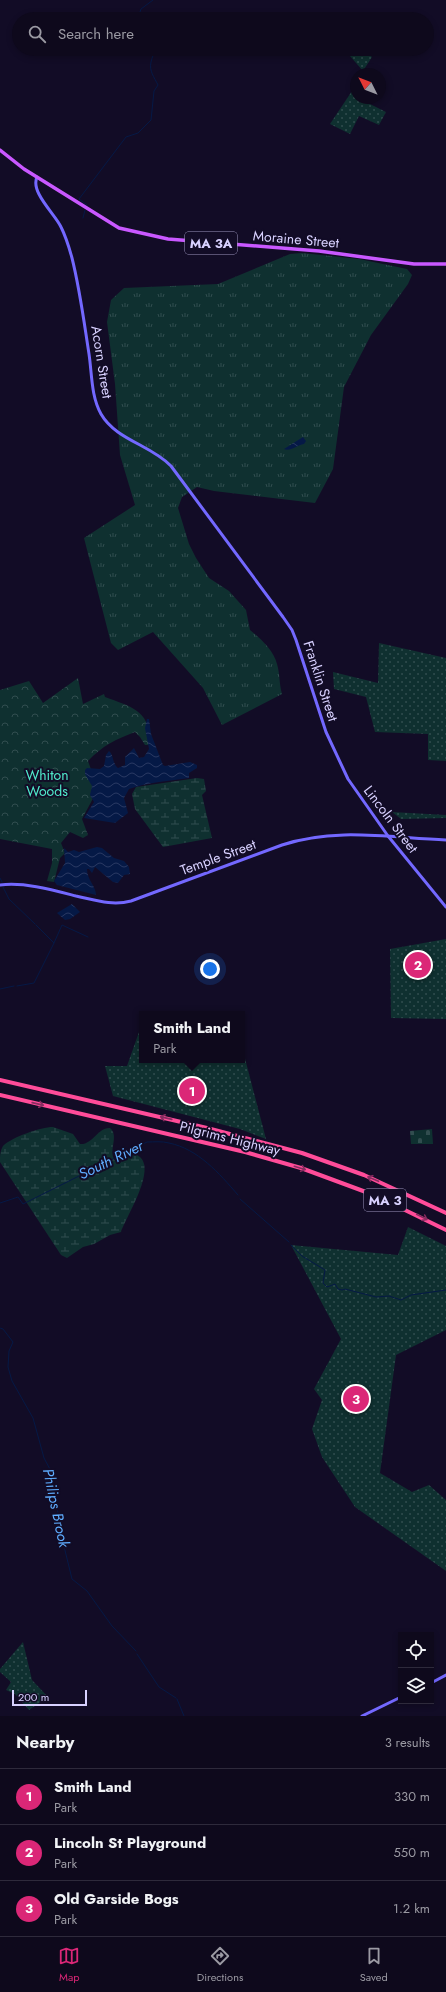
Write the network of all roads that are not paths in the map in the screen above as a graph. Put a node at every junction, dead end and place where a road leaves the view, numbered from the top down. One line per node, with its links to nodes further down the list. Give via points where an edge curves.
1 (0, 150): 2 (main road, Moraine Street / MA 3A)
2 (37, 176): 3 (main road, Moraine Street / MA 3A, via 112,225 154,237 326,252 402,263); 4 (main road, Acorn Street, via 37,188 58,221 68,243 81,297 94,391 100,412 113,428 156,454 174,470)
3 (446, 264)
4 (292, 630): 5 (main road, Franklin Street)
5 (328, 738): 6 (main road, Lincoln Street, via 352,786)
6 (388, 836): 7 (main road, Temple Street); 8 (main road, Temple Street, via 315,836 297,840 121,903 102,902 23,885); 9 (main road, Lincoln Street)
7 (446, 840)
8 (0, 885)
9 (446, 907)
10 (0, 1080): 12 (highway, Pilgrims Highway / MA 3, one-way to 10, via 398,1190 312,1156 234,1134)
11 (0, 1095): 13 (highway, Pilgrims Highway / MA 3, one-way to 13, via 245,1152 312,1172 374,1195)
12 (446, 1213)
13 (446, 1230)
14 (446, 1675): 15 (main road)
15 (434, 1681)
16 (398, 1698): 17 (main road)
17 (362, 1716)

